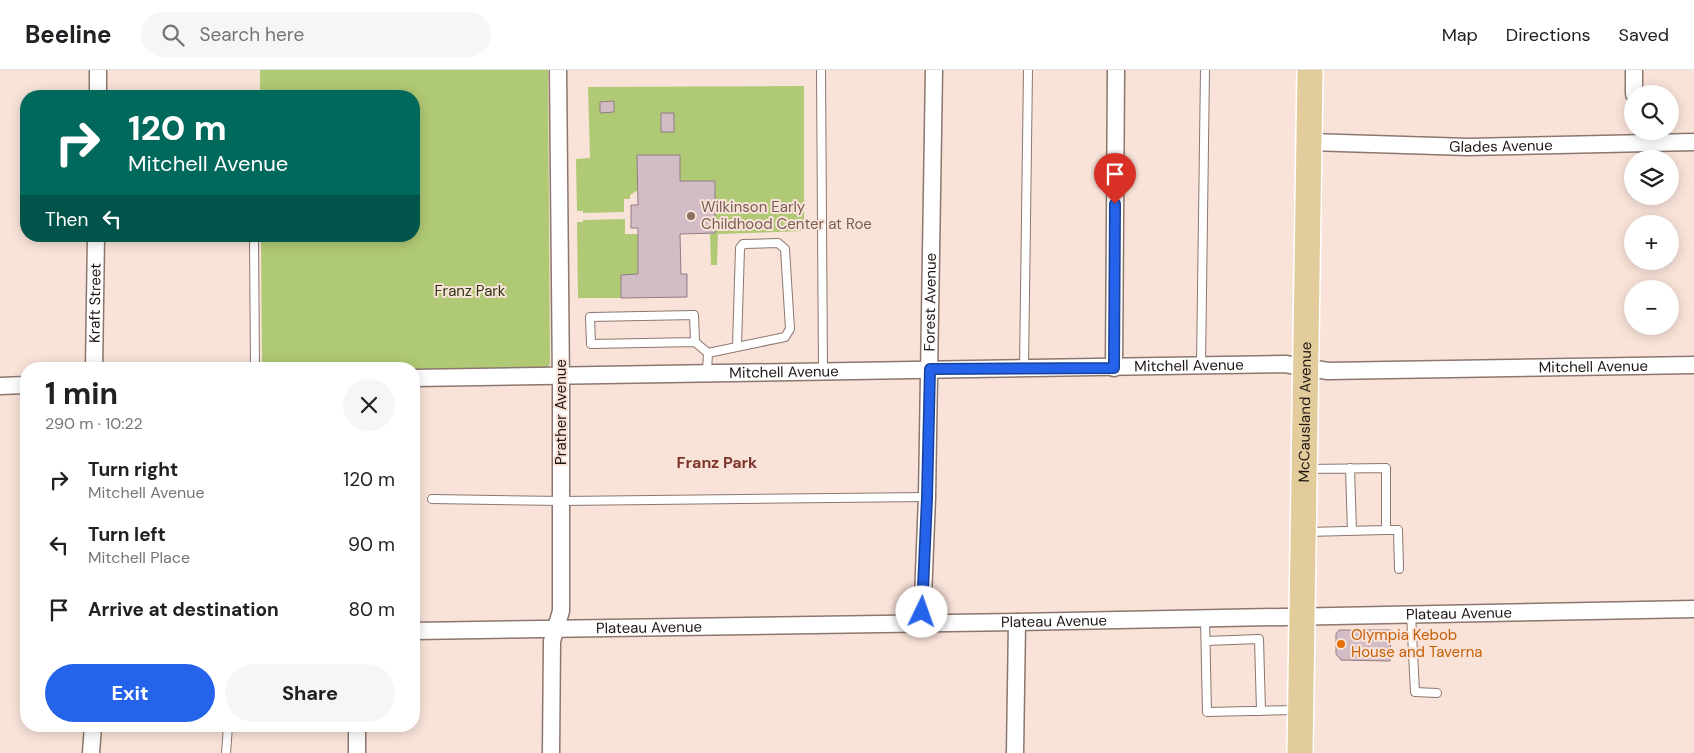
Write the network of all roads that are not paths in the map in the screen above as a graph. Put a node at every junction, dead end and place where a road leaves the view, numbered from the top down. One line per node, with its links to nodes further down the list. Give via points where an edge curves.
1 (98, 70): 11 (street)
2 (558, 70): 31 (street, Prather Avenue)
3 (821, 70): 29 (lane)
4 (934, 70): 27 (street, Forest Avenue)
5 (1028, 70): 28 (lane)
6 (1116, 70): 25 (street)
7 (1206, 70): 24 (lane)
8 (1310, 70): 14 (main road, McCausland Avenue)
9 (1634, 70): 10 (street)
10 (1634, 85)
11 (98, 90)
12 (1624, 138): 14 (street, Glades Avenue, via 1468,147)
13 (1670, 140): 15 (street, Glades Avenue)
14 (1309, 142): 26 (main road, McCausland Avenue)
15 (1694, 142)
16 (96, 242): 21 (street, Kraft Street)
17 (254, 242): 22 (lane)
18 (695, 342): 18 (lane, via 694,315 590,317 591,344); 20 (lane)
19 (737, 346): 19 (lane, via 785,337 790,329 785,249 778,243 744,244 740,248); 20 (lane)
20 (708, 353): 30 (lane)
21 (94, 362)
22 (255, 362)
23 (1694, 365): 26 (street, Mitchell Avenue, via 1328,371)
24 (1201, 366): 25 (street, Mitchell Avenue); 26 (street, Mitchell Avenue, via 1285,364)
25 (1114, 368): 28 (street, Mitchell Avenue)
26 (1306, 368): 36 (main road, McCausland Avenue)
27 (930, 369): 28 (street, Mitchell Avenue); 29 (street, Mitchell Avenue); 37 (street, Forest Avenue)
28 (1024, 369)
29 (823, 372): 30 (street, Mitchell Avenue)
30 (707, 373): 31 (street, Mitchell Avenue)
31 (561, 375): 32 (street, Mitchell Avenue); 39 (street, Prather Avenue)
32 (420, 378)
33 (20, 385): 34 (street)
34 (0, 386)
35 (1350, 468): 36 (lane); 40 (lane, via 1386,468); 41 (lane)
36 (1304, 469): 42 (main road, McCausland Avenue)
37 (927, 498): 39 (lane); 49 (street, Forest Avenue)
38 (432, 500): 39 (lane)
39 (562, 501): 50 (street, Prather Avenue, via 561,611)
40 (1386, 530): 41 (lane); 43 (lane, via 1398,530)
41 (1352, 531): 42 (lane)
42 (1303, 532): 46 (main road, McCausland Avenue)
43 (1399, 569)
44 (1694, 608): 45 (street, Plateau Avenue)
45 (1411, 614): 46 (street, Plateau Avenue); 53 (lane, via 1414,692)
46 (1301, 617): 47 (street, Plateau Avenue); 54 (main road, McCausland Avenue)
47 (1205, 619): 48 (street, Plateau Avenue); 52 (lane)
48 (1017, 622): 49 (street, Plateau Avenue); 63 (street)
49 (922, 623): 50 (street, Plateau Avenue)
50 (556, 628): 51 (street, Plateau Avenue); 62 (street, Prather Avenue, via 552,641)
51 (420, 631)
52 (1206, 641): 55 (lane, via 1207,712); 55 (lane, via 1259,639)
53 (1437, 693)
54 (1300, 710): 55 (lane); 64 (main road, McCausland Avenue)
55 (1261, 711)
56 (93, 732): 59 (street)
57 (228, 732): 60 (lane)
58 (358, 732): 61 (street)
59 (91, 753)
60 (226, 753)
61 (357, 753)
62 (550, 753)
63 (1015, 753)
64 (1300, 753)

